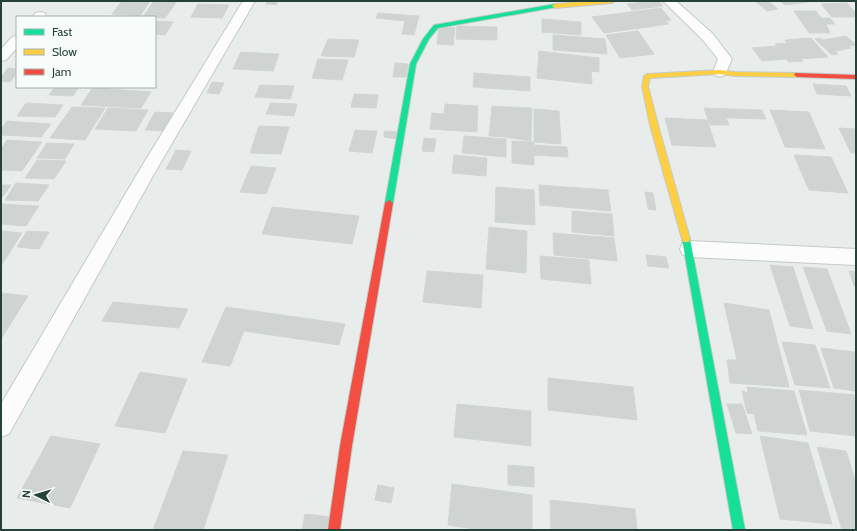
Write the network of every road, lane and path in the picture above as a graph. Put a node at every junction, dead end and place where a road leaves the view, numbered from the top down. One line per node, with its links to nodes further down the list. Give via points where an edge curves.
1 (249, 1): 10 (street, via 148,170)
2 (612, 1): 11 (street, via 555,6 436,26 426,39 413,64 346,446)
3 (669, 1): 6 (street, via 707,36 725,59)
4 (16, 41): 5 (street)
5 (1, 57)
6 (720, 72): 7 (street); 8 (street, via 647,76 645,86)
7 (856, 77)
8 (689, 249): 9 (street); 12 (street)
9 (856, 257)
10 (1, 426)
11 (334, 530)
12 (739, 530)

